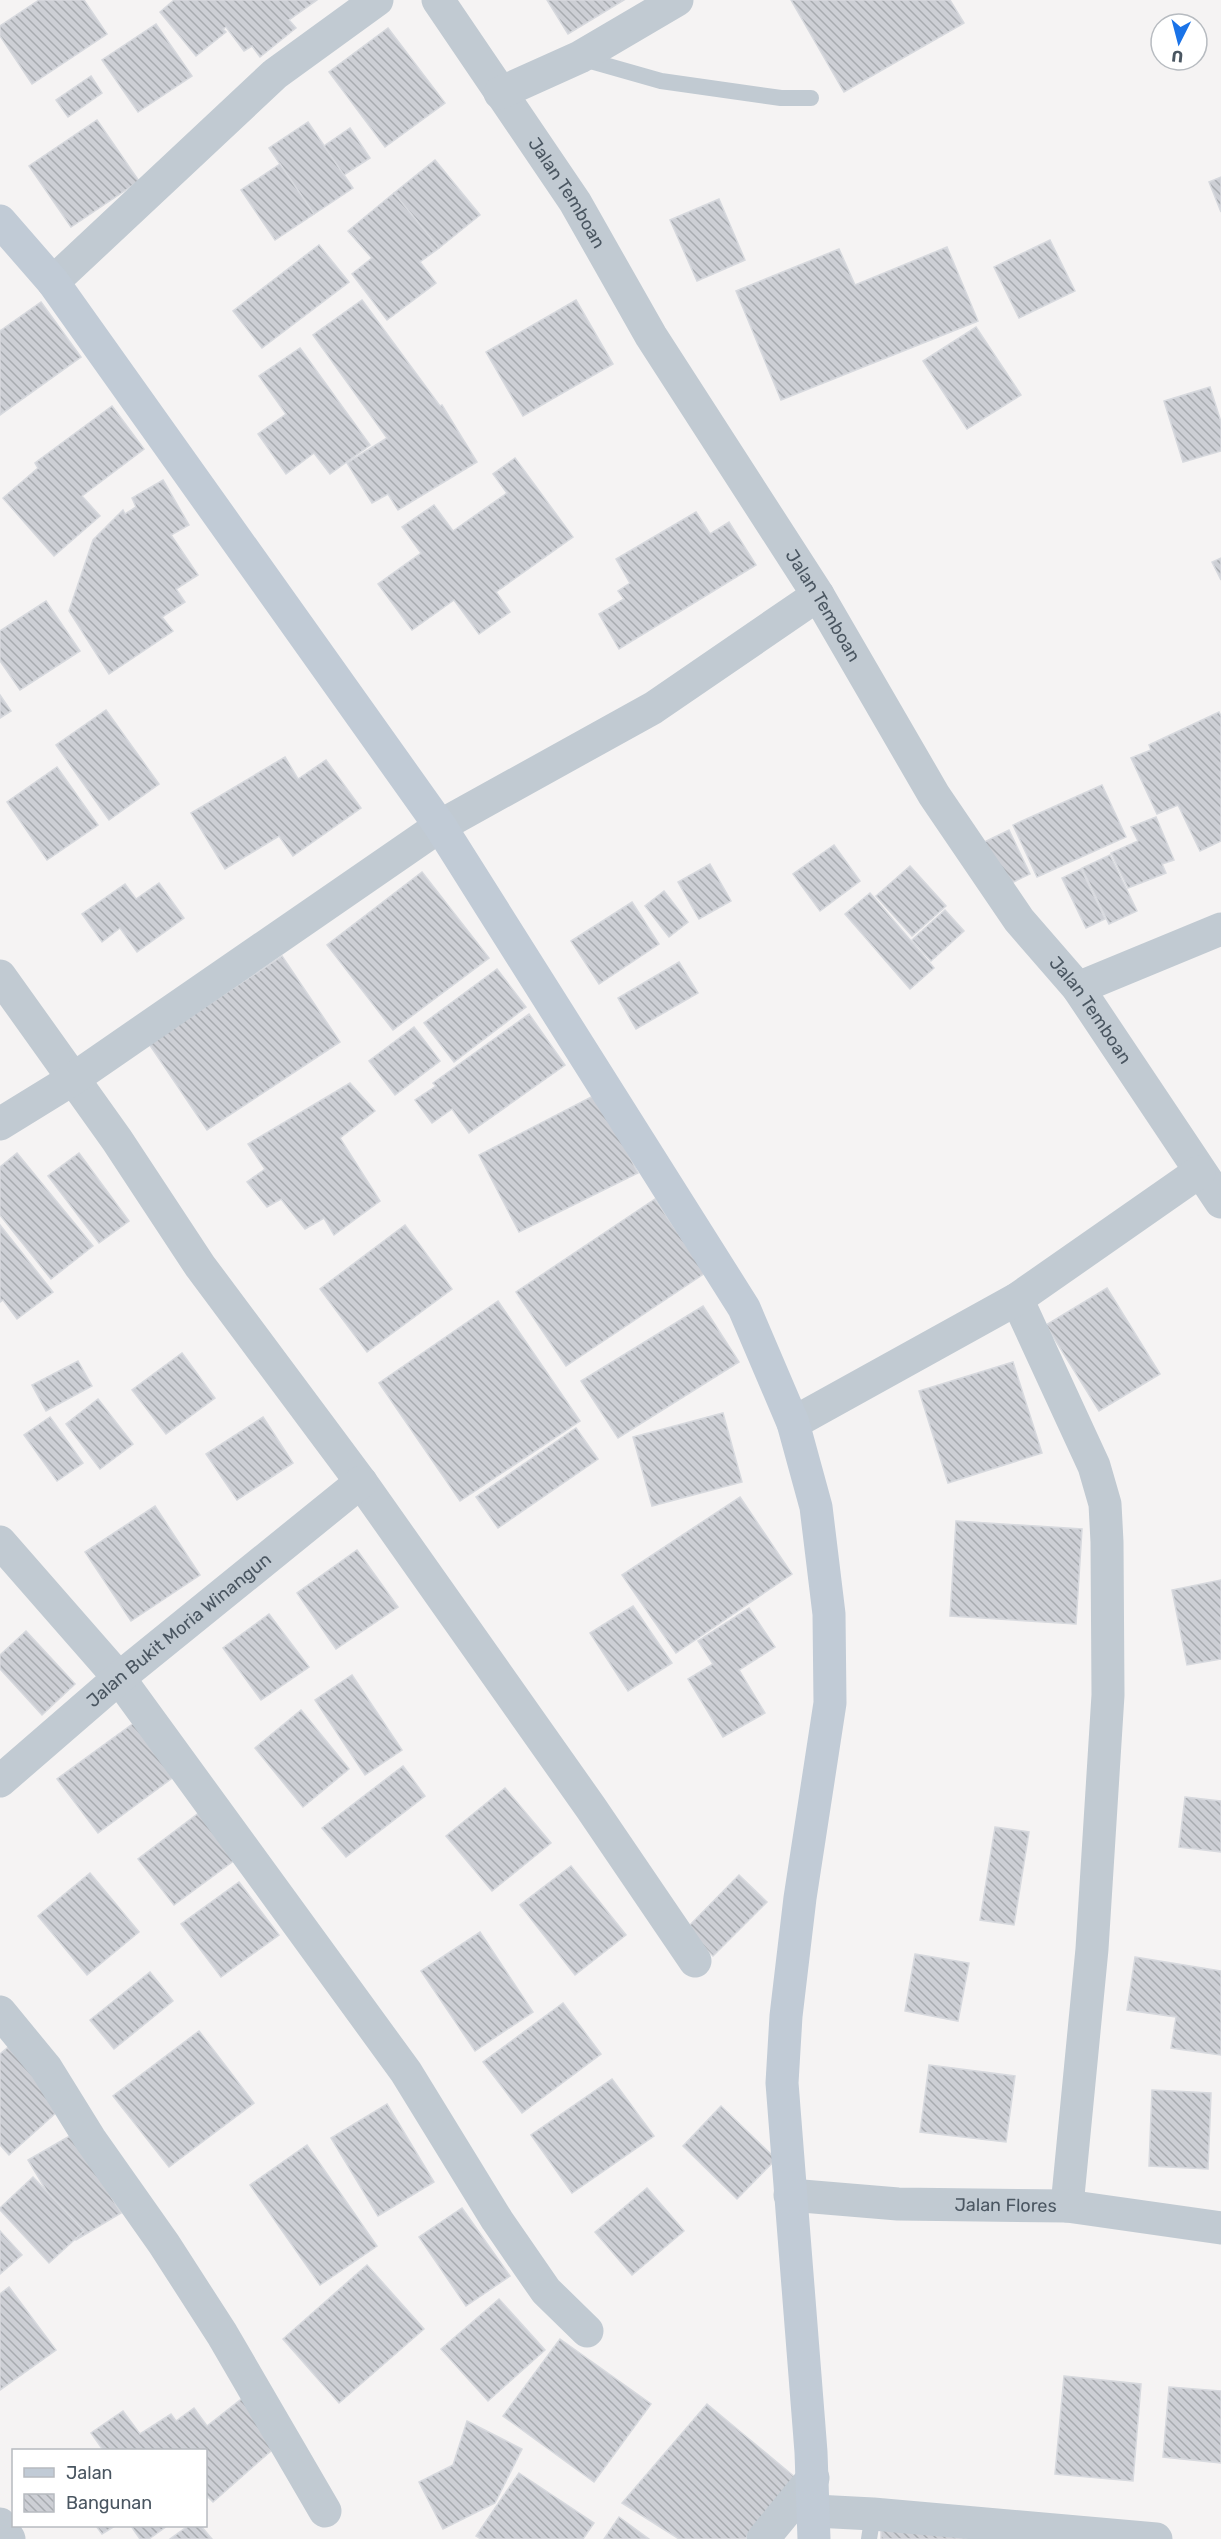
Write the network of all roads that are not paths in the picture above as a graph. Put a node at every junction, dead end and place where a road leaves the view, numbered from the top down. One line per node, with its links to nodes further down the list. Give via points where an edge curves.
1 (377, 0): 8 (street, via 275,74)
2 (438, 0): 5 (street, Jalan Temboan)
3 (677, 0): 4 (street)
4 (580, 57): 5 (street); 6 (lane, via 661,81 780,98)
5 (500, 93): 9 (street, Jalan Temboan, via 575,202 657,347)
6 (811, 98)
7 (0, 221): 8 (main road)
8 (53, 282): 10 (main road)
9 (818, 595): 10 (street, via 653,708); 13 (street, Jalan Temboan, via 934,795 977,861 1019,920)
10 (440, 826): 14 (street); 19 (main road, via 744,1308)
11 (1221, 928): 13 (street)
12 (0, 976): 14 (street)
13 (1078, 988): 16 (street, Jalan Temboan)
14 (73, 1079): 15 (street); 20 (street, via 200,1266)
15 (0, 1124)
16 (1199, 1172): 17 (street, Jalan Temboan); 18 (street)
17 (1221, 1202)
18 (1017, 1299): 19 (street); 27 (street, via 1094,1466 1105,1504 1108,1695 1092,1949)
19 (793, 1423): 26 (main road, via 816,1508 829,1614 830,1703 786,2016 782,2083)
20 (361, 1482): 22 (street, Jalan Bukit Moria Winangun); 24 (street)
21 (0, 1543): 22 (street)
22 (119, 1678): 23 (street, Jalan Bukit Moria Winangun); 29 (street, via 406,2072 497,2220 546,2291)
23 (0, 1781)
24 (695, 1961)
25 (0, 2012): 31 (street, via 46,2068 164,2244 222,2334)
26 (790, 2195): 27 (street, Jalan Flores, via 898,2204); 30 (main road)
27 (1067, 2206): 28 (street, Jalan Flores)
28 (1221, 2228)
29 (587, 2331)
30 (813, 2478): 33 (main road); 36 (street)
31 (325, 2511)
32 (0, 2524): 35 (street)
33 (815, 2525): 34 (street)
34 (871, 2526): 37 (street)
35 (9, 2539)
36 (763, 2539)
37 (1156, 2539)

